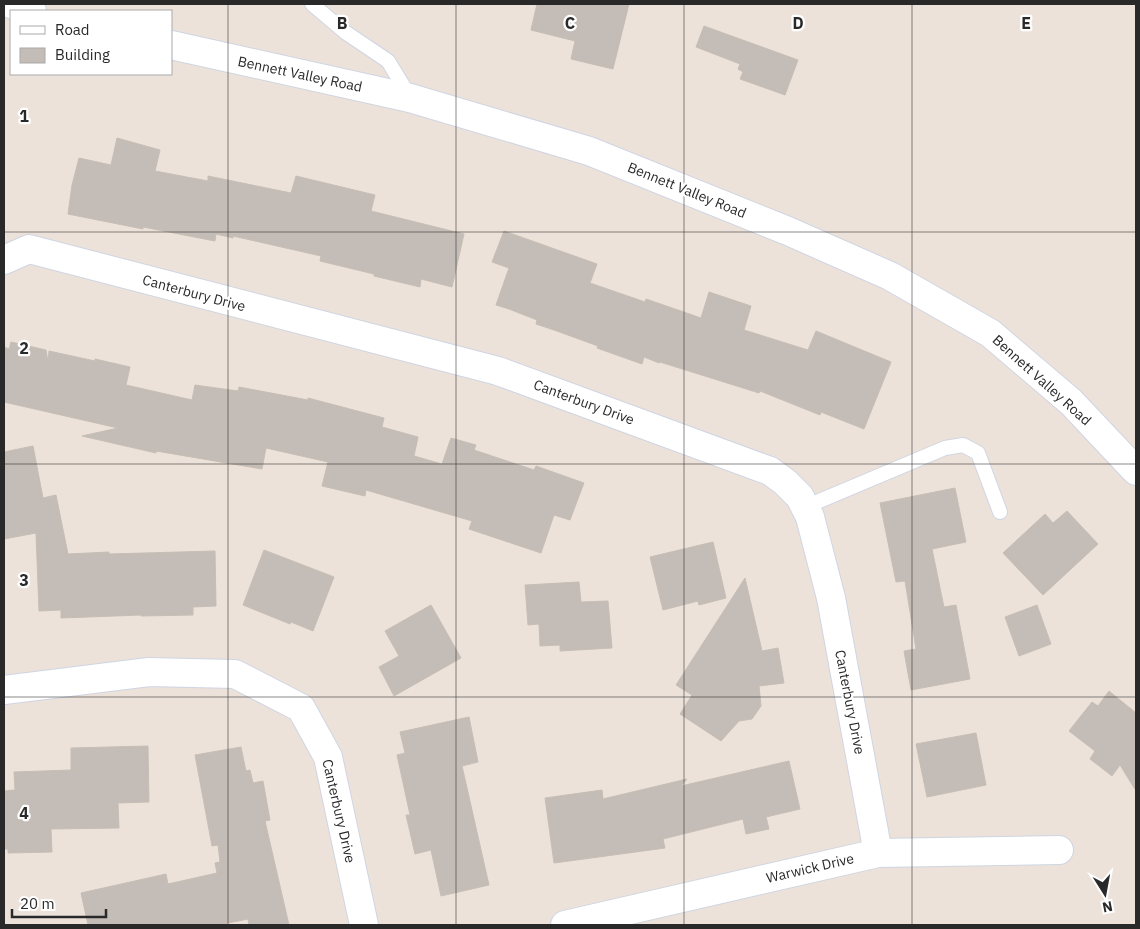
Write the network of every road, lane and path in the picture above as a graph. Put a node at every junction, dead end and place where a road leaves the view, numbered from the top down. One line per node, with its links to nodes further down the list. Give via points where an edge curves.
1 (11, 4): 3 (street)
2 (312, 4): 5 (lane, via 345,32 388,61)
3 (29, 10)
4 (172, 45): 5 (street, Bennett Valley Road)
5 (410, 98): 7 (street, Bennett Valley Road, via 590,150 890,276 990,333 1071,402)
6 (4, 260): 8 (street, Canterbury Drive, via 29,250 498,371 770,471 800,497)
7 (1136, 472)
8 (805, 507): 9 (lane, via 945,448 963,446 978,453); 12 (street, Canterbury Drive, via 831,598)
9 (1000, 512)
10 (4, 690): 13 (street, Canterbury Drive, via 148,672 235,674 301,708 328,757)
11 (1059, 850): 12 (street, Warwick Drive)
12 (878, 853): 14 (street, Warwick Drive)
13 (364, 925)
14 (565, 925)

